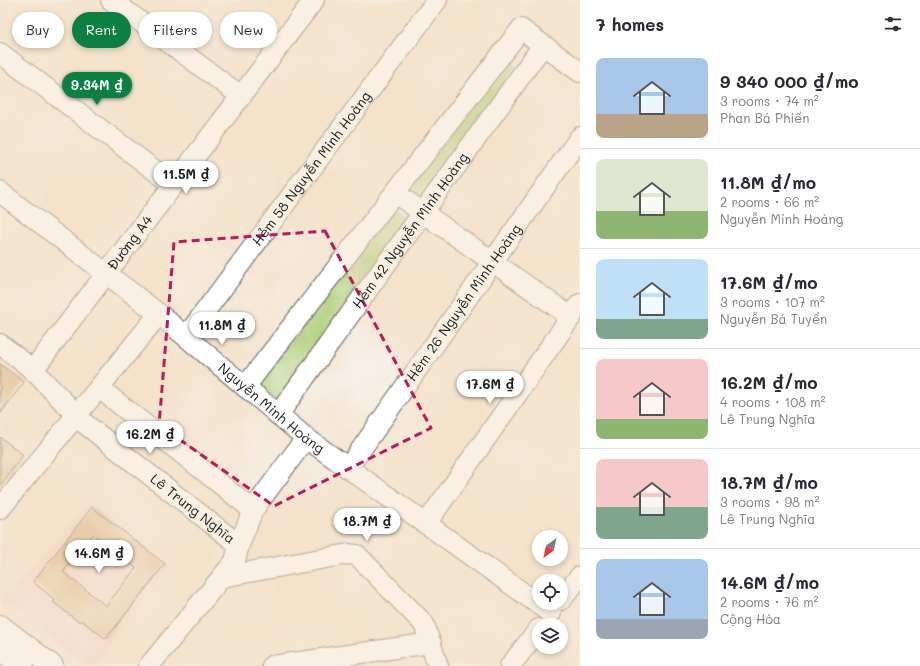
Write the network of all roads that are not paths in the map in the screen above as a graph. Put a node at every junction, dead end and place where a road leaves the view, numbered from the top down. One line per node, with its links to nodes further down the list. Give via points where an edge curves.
1 (111, 0): 7 (street)
2 (437, 0): 17 (street, Hẻm 58 Nguyễn Minh Hoàng)
3 (307, 2): 7 (street, Đường A4)
4 (543, 45): 6 (street); 11 (street, via 521,29); 12 (street, Hẻm 42 Nguyễn Minh Hoàng)
5 (0, 52): 9 (street)
6 (580, 72)
7 (241, 96): 9 (street, Đường A4)
8 (580, 137): 13 (street, Hẻm 26 Nguyễn Minh Hoàng)
9 (174, 184): 14 (street, Đường A4)
10 (0, 192): 14 (street, Nguyễn Minh Hoàng)
11 (395, 193): 12 (street); 20 (street)
12 (422, 213): 13 (street); 23 (street, Hẻm 42 Nguyễn Minh Hoàng)
13 (492, 262): 15 (street); 25 (street, Hẻm 26 Nguyễn Minh Hoàng)
14 (106, 274): 16 (street, Nguyễn Minh Hoàng); 19 (street, Đường A4)
15 (575, 310): 28 (street)
16 (159, 314): 17 (street, Nguyễn Minh Hoàng); 21 (street)
17 (186, 337): 20 (street, Nguyễn Minh Hoàng)
18 (0, 344): 19 (street, Lê Trung Nghĩa)
19 (33, 370): 22 (street, Lê Trung Nghĩa)
20 (245, 387): 23 (street, Nguyễn Minh Hoàng)
21 (99, 388): 22 (street); 27 (street)
22 (77, 415): 26 (street); 29 (street, Lê Trung Nghĩa, via 85,424)
23 (278, 415): 24 (street, Nguyễn Minh Hoàng)
24 (306, 438): 25 (street, Nguyễn Minh Hoàng); 27 (street)
25 (348, 468): 28 (street, Nguyễn Minh Hoàng)
26 (0, 509)
27 (253, 510): 29 (street)
28 (426, 524): 33 (street, Nguyễn Minh Hoàng)
29 (239, 545): 31 (street, Lê Trung Nghĩa, via 235,561)
30 (580, 576): 32 (street)
31 (222, 577): 36 (street, via 348,554 357,555 421,620); 40 (street, Lê Trung Nghĩa)
32 (568, 591)
33 (532, 596)
34 (0, 626): 39 (main road)
35 (532, 638): 43 (street)
36 (431, 643): 41 (street); 42 (street)
37 (0, 649): 38 (main road)
38 (22, 666)
39 (52, 666)
40 (149, 666)
41 (272, 666)
42 (438, 666)
43 (510, 666)

